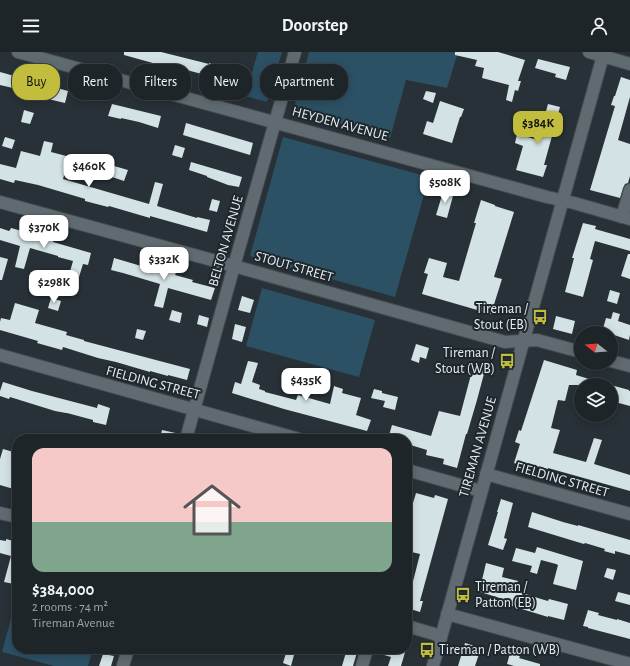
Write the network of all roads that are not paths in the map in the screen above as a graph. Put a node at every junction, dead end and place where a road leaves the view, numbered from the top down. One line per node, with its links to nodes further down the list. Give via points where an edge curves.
1 (18, 52): 6 (street, HEYDEN AVENUE)
2 (295, 52): 6 (street, BELTON AVENUE)
3 (589, 52): 4 (street)
4 (604, 54): 5 (street); 8 (street, TIREMAN AVENUE)
5 (630, 64)
6 (276, 122): 8 (street, HEYDEN AVENUE); 11 (street, BELTON AVENUE)
7 (630, 190): 10 (street)
8 (563, 200): 10 (street, HEYDEN AVENUE); 12 (street, TIREMAN AVENUE)
9 (0, 202): 11 (street, STOUT STREET)
10 (626, 218)
11 (234, 266): 12 (street, STOUT STREET, via 505,342); 17 (street, BELTON AVENUE)
12 (523, 341): 13 (street, STOUT STREET, via 537,340); 21 (street, TIREMAN AVENUE)
13 (574, 350)
14 (0, 355): 17 (street, FIELDING STREET)
15 (618, 363): 16 (street)
16 (630, 366)
17 (195, 409): 18 (street, BELTON AVENUE); 19 (street, FIELDING STREET)
18 (188, 434)
19 (282, 434)
20 (412, 471): 22 (street)
21 (486, 474): 22 (street, TIREMAN AVENUE); 24 (street, FIELDING STREET)
22 (481, 491): 26 (street, TIREMAN AVENUE)
23 (0, 513): 25 (street)
24 (630, 514)
25 (12, 516)
26 (447, 614): 28 (street, TIREMAN AVENUE); 31 (street)
27 (412, 627): 28 (street)
28 (441, 636): 34 (street, TIREMAN AVENUE)
29 (127, 654): 32 (street)
30 (366, 654): 33 (street)
31 (630, 664)
32 (123, 666)
33 (362, 666)
34 (433, 666)

